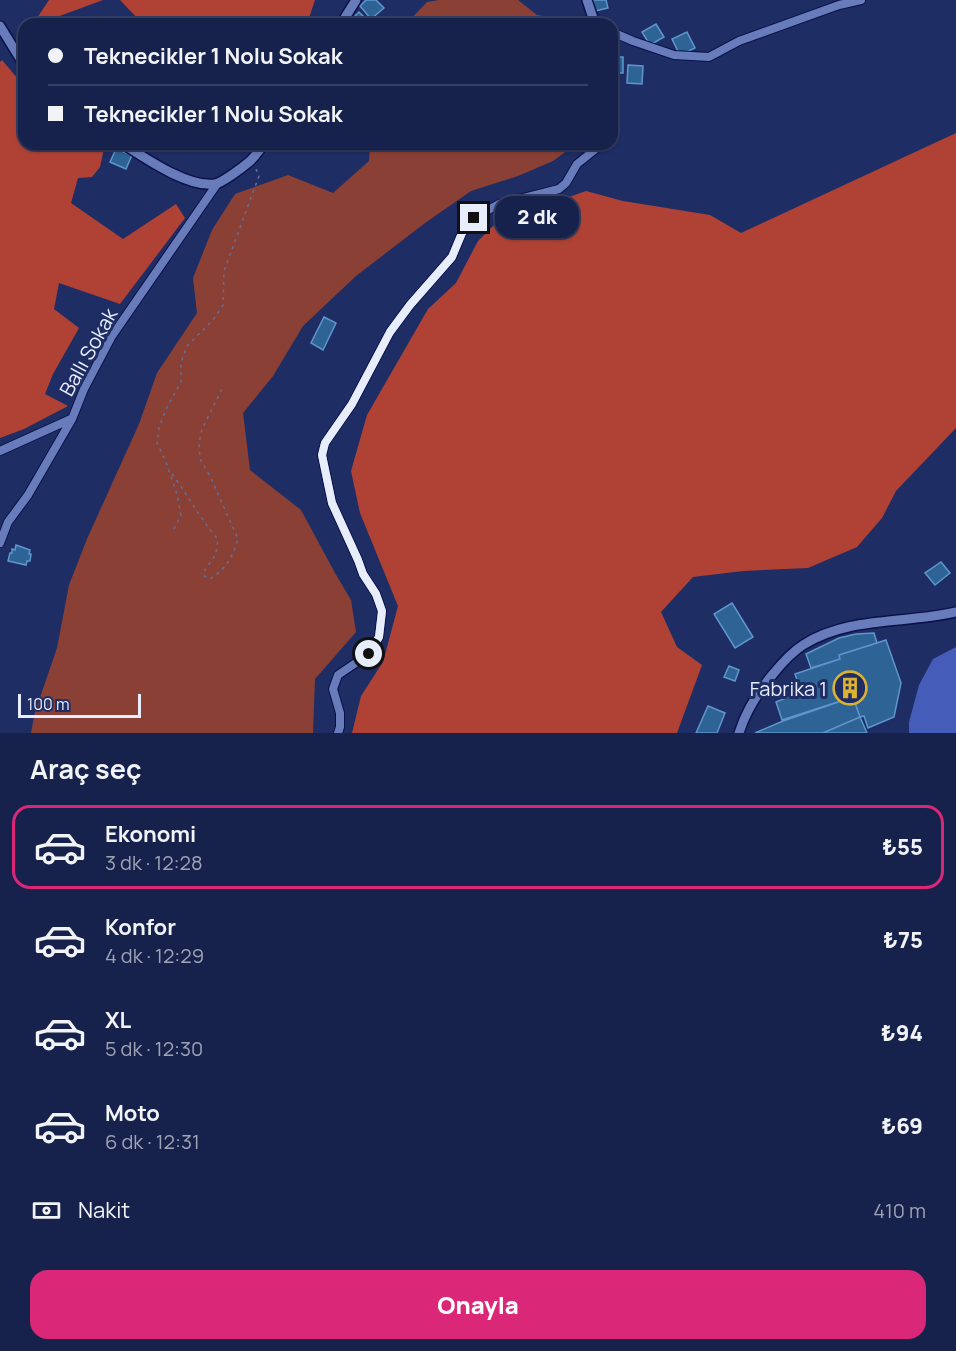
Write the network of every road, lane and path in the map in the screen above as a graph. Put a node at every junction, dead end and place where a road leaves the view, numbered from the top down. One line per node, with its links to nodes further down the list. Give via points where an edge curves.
1 (356, 0): 4 (street)
2 (587, 0): 5 (street)
3 (861, 0): 7 (street, via 739,41 709,57 674,55)
4 (345, 18)
5 (593, 18)
6 (0, 26): 8 (street)
7 (618, 35)
8 (18, 55)
9 (132, 150): 13 (street, via 175,175 199,184)
10 (259, 150): 12 (street)
11 (595, 150): 21 (street, via 558,189 500,204 474,218 462,233 452,257 390,332 352,404 325,443 322,455 332,503 382,611 379,637 369,654 338,675 333,688 340,713)
12 (249, 162): 13 (street); 17 (path, via 259,176 224,271 223,305 187,346 181,363 181,382 159,427 157,443)
13 (217, 184): 15 (street, Ballı Sokak, via 112,336)
14 (223, 387): 17 (path, via 202,429 200,459 238,538 227,565 210,579 204,576 205,570 216,554 218,539)
15 (72, 418): 16 (street); 19 (street, Ballı Sokak, via 8,522)
16 (0, 451)
17 (169, 471): 18 (path, via 180,515)
18 (174, 529)
19 (0, 543)
20 (956, 612): 22 (street, via 834,630 803,645 762,686 745,713)
21 (338, 733)
22 (739, 733)

